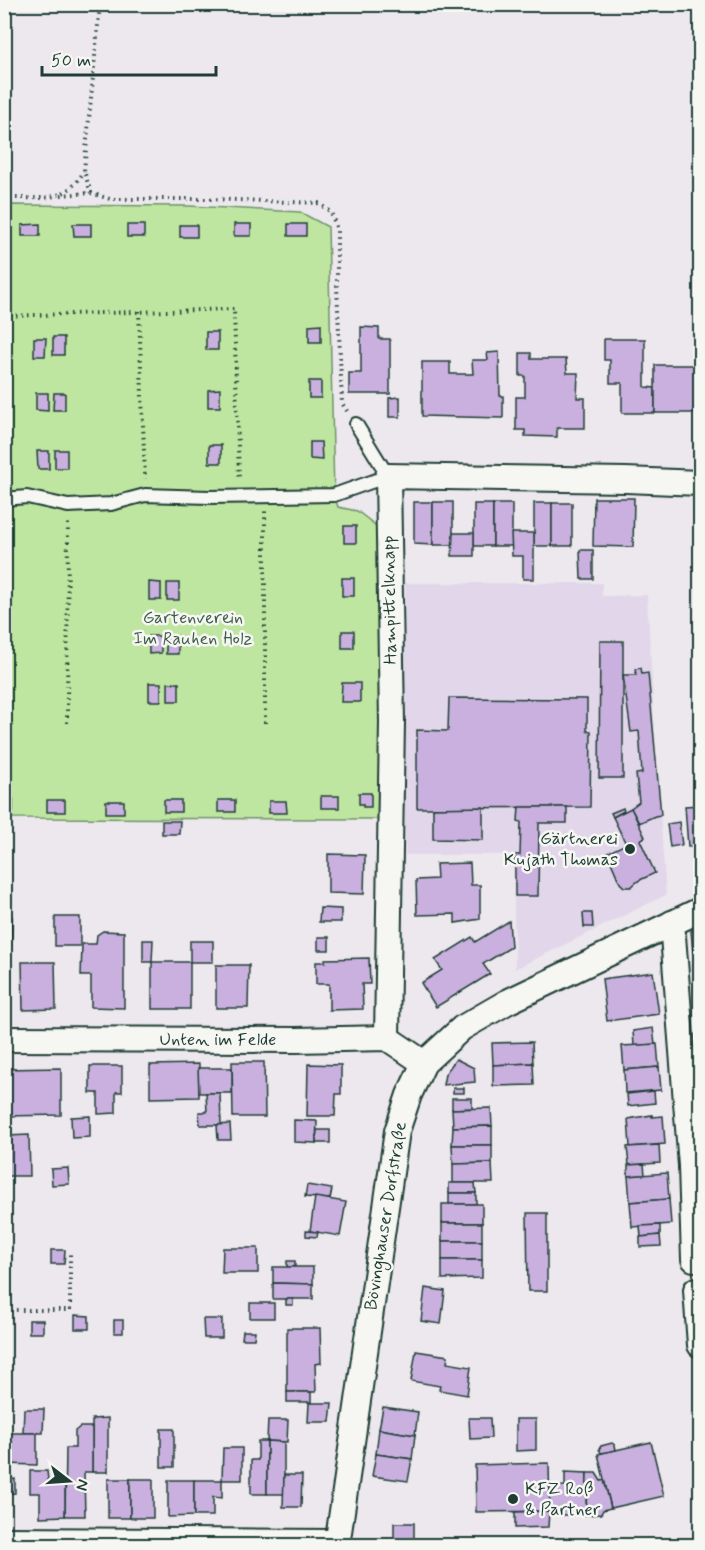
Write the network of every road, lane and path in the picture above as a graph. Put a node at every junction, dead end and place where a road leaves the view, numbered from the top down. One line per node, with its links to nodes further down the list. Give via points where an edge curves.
1 (100, 4): 2 (path)
2 (84, 171): 3 (path); 4 (path, via 77,184)
3 (91, 193): 4 (path); 8 (path, via 110,199 318,203 331,212 337,230 342,403)
4 (60, 195): 5 (path)
5 (4, 198)
6 (139, 311): 7 (path); 11 (path); 12 (path, via 234,309)
7 (4, 316)
8 (356, 424): 9 (lane)
9 (387, 476): 10 (street); 13 (lane, via 334,495); 20 (street, Hampittelknapp, via 392,722)
10 (700, 483)
11 (145, 495): 12 (lane); 15 (lane, via 111,504)
12 (239, 496): 13 (lane)
13 (265, 496): 17 (path)
14 (4, 499): 15 (lane, via 27,498)
15 (68, 506): 16 (path)
16 (67, 723)
17 (265, 723)
18 (700, 910): 19 (street, Bövinghauser Dorfstraße)
19 (672, 923): 22 (street, Bövinghauser Dorfstraße, via 507,1002 462,1028); 23 (street)
20 (387, 1038): 21 (street, Unten im Felde); 22 (street)
21 (4, 1039)
22 (424, 1063): 30 (street, Bövinghauser Dorfstraße, via 397,1131)
23 (696, 1166): 25 (street)
24 (70, 1250): 27 (path, via 70,1310)
25 (694, 1259)
26 (696, 1290): 28 (street)
27 (4, 1310)
28 (700, 1345)
29 (4, 1540): 30 (street)
30 (337, 1544)

